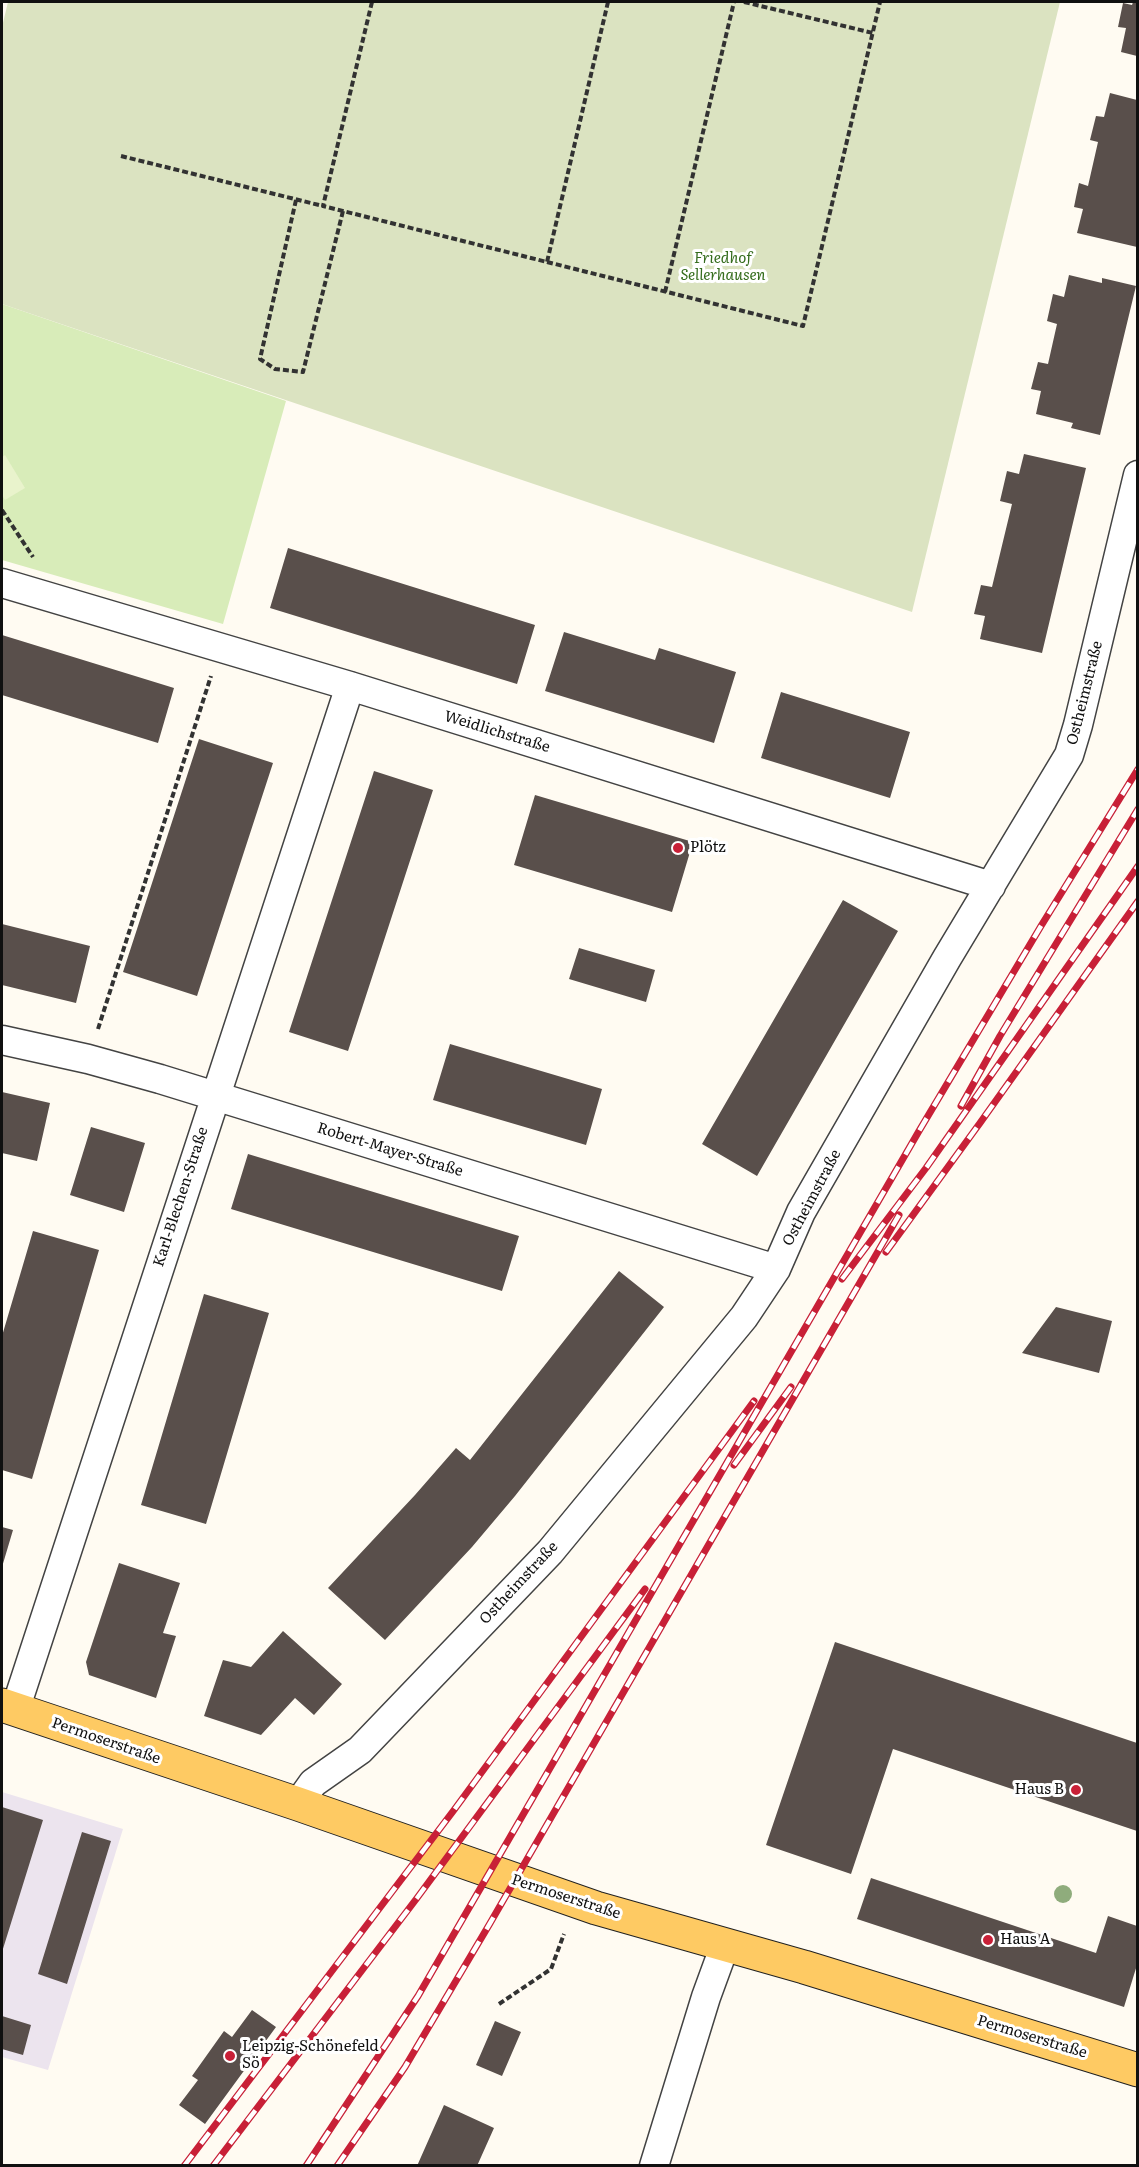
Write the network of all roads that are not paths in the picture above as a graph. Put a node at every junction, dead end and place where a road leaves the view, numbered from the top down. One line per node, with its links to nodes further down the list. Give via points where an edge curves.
1 (1137, 475): 4 (street, Ostheimstraße, via 1069,755)
2 (2, 583): 3 (street, Weidlichstraße)
3 (350, 686): 4 (street, Weidlichstraße); 6 (street, Karl-Blechen-Straße)
4 (991, 886): 7 (street, Ostheimstraße, via 801,1212)
5 (2, 1040): 6 (street, Robert-Mayer-Straße, via 88,1059)
6 (214, 1096): 7 (street, Robert-Mayer-Straße); 8 (street, Karl-Blechen-Straße)
7 (776, 1269): 9 (street, Ostheimstraße, via 744,1317 550,1552 360,1750 313,1783)
8 (8, 1707): 9 (main road, Permoserstraße)
9 (298, 1804): 10 (main road, Permoserstraße, via 596,1908)
10 (725, 1945): 11 (main road, Permoserstraße); 12 (street)
11 (1137, 2070)
12 (654, 2166)

